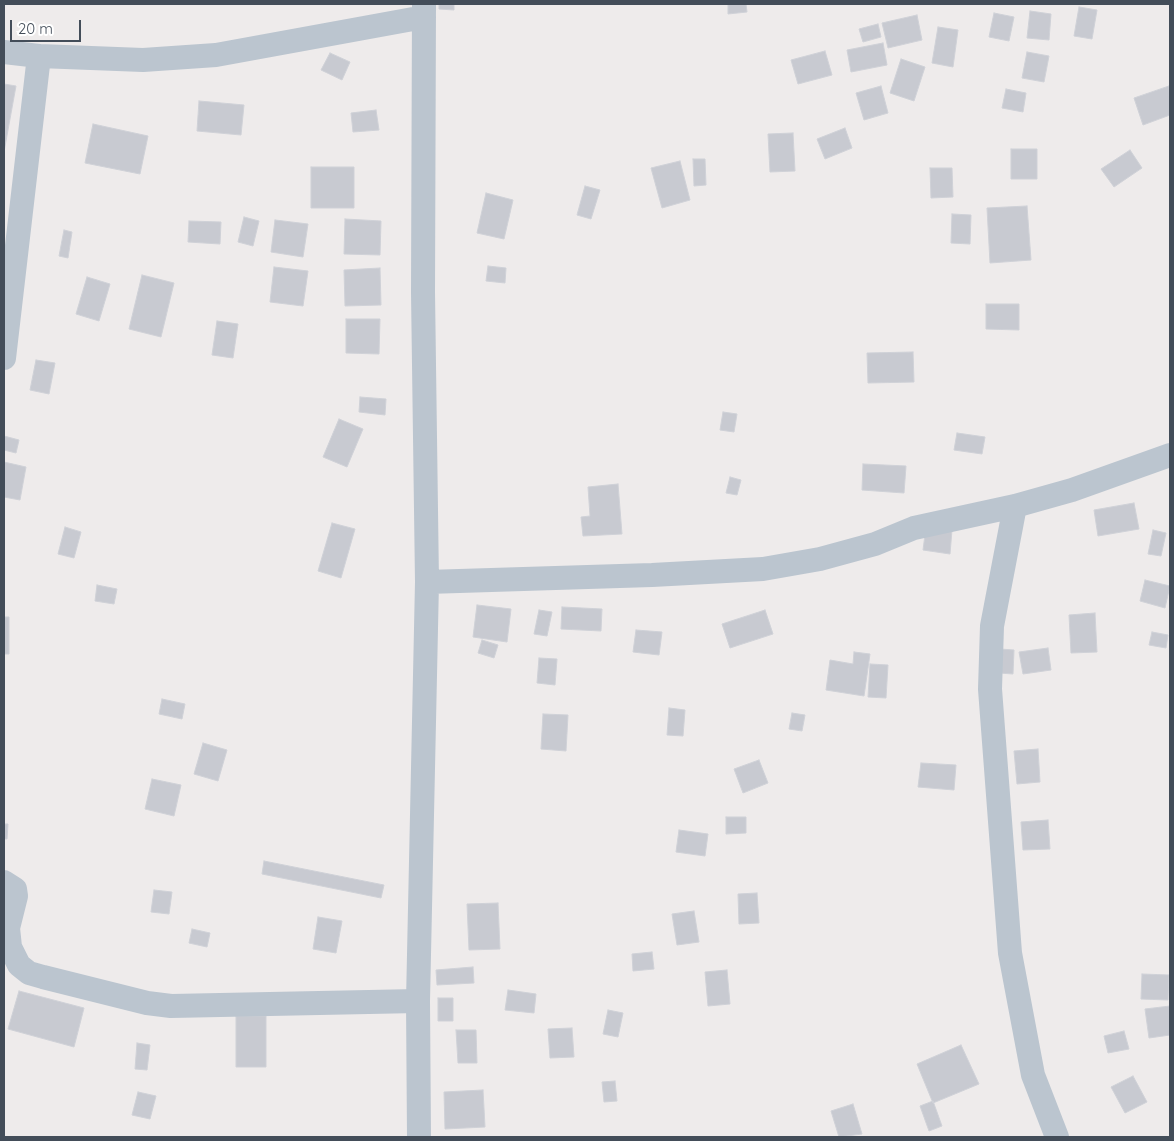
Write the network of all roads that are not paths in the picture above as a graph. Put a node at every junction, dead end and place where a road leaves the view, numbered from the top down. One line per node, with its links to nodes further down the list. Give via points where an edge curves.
1 (424, 10): 3 (street, via 216,55 143,60); 7 (street, via 422,292)
2 (4, 52): 3 (street)
3 (39, 56): 4 (street)
4 (4, 358)
5 (1170, 455): 6 (street, via 1072,490)
6 (1015, 506): 7 (street, via 914,528 875,544 820,559 763,569); 11 (street, via 992,626 990,689 1010,953 1033,1075)
7 (427, 582): 9 (street)
8 (4, 882): 9 (street, via 15,890 16,896 8,928 10,947 19,965 29,973 147,1004 171,1006)
9 (418, 1001): 10 (street)
10 (419, 1137)
11 (1057, 1137)

